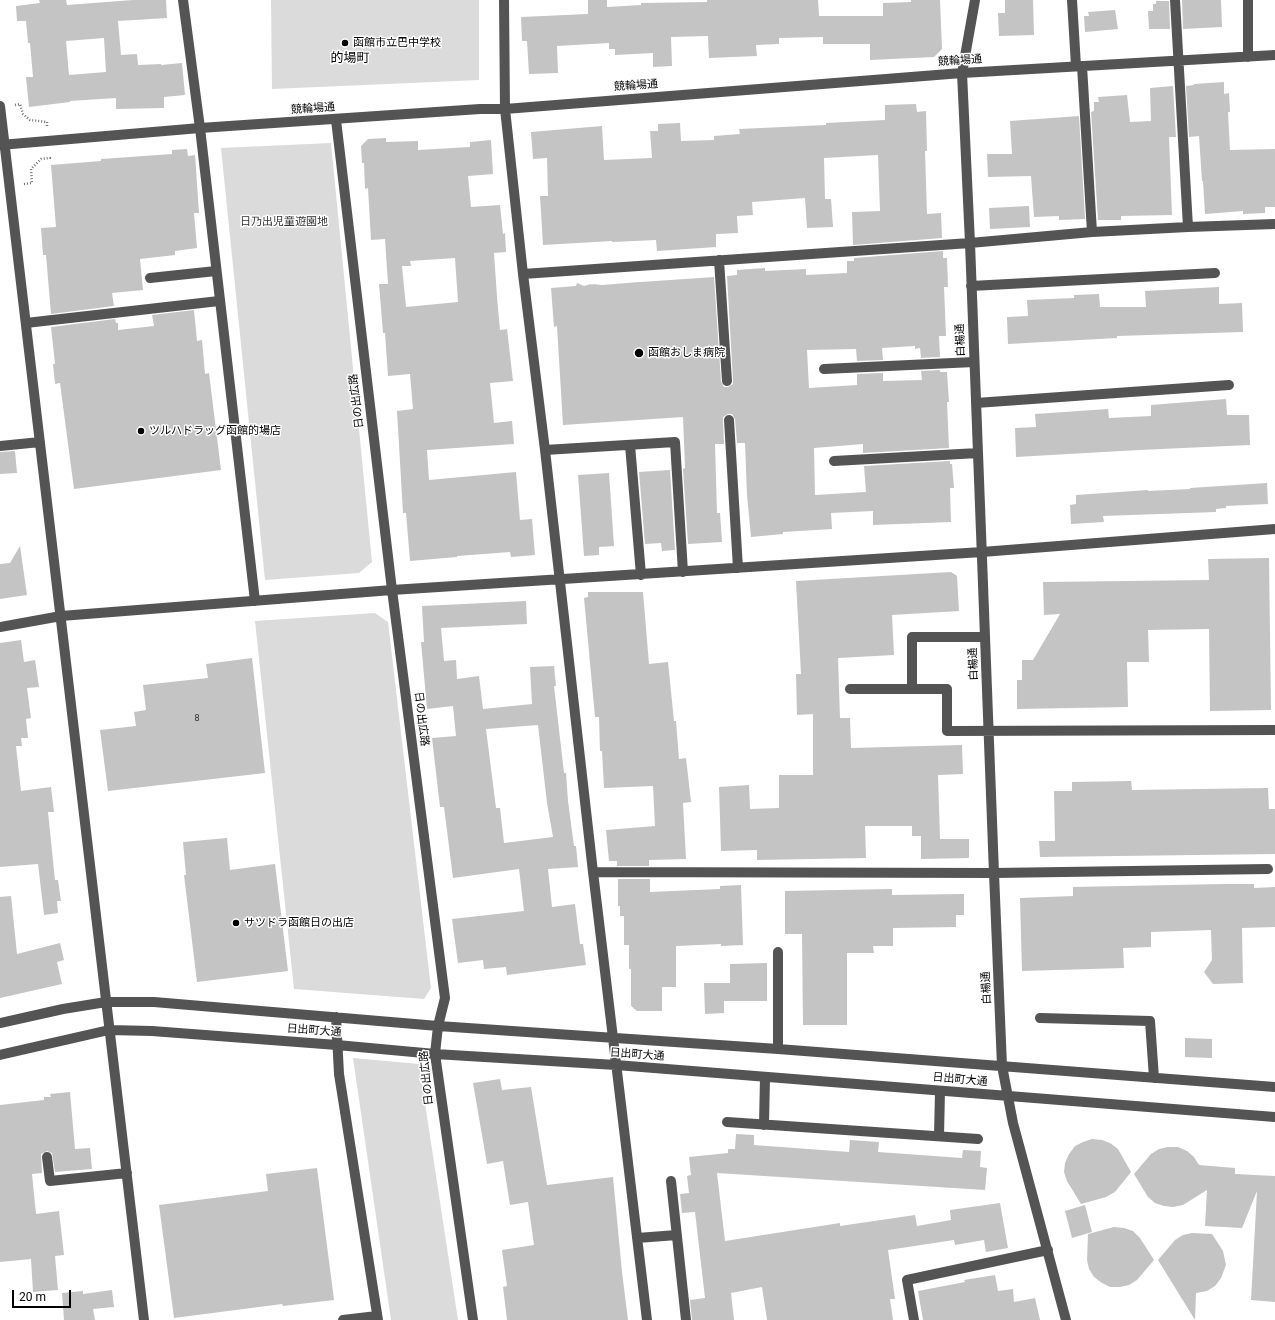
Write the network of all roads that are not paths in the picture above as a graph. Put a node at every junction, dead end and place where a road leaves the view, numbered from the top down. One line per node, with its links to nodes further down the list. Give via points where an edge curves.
1 (184, 0): 15 (street)
2 (504, 0): 13 (street)
3 (975, 0): 11 (street, 白楊通)
4 (1072, 0): 10 (street)
5 (1175, 0): 9 (street)
6 (1248, 0): 8 (street)
7 (1275, 55): 8 (street, 競輪場通)
8 (1248, 57): 9 (street, 競輪場通)
9 (1179, 61): 10 (street, 競輪場通); 18 (street)
10 (1079, 66): 11 (street, 競輪場通); 19 (street)
11 (962, 73): 13 (street, 競輪場通); 20 (street, 白楊通)
12 (0, 106): 16 (street)
13 (505, 109): 14 (street, 競輪場通); 24 (street)
14 (336, 120): 15 (street, 競輪場通); 47 (street, 日の出広路)
15 (200, 128): 16 (street, 競輪場通); 22 (street)
16 (2, 145): 28 (street)
17 (1275, 224): 18 (street)
18 (1188, 226): 19 (street)
19 (1092, 232): 20 (street)
20 (970, 243): 21 (street); 26 (street, 白楊通)
21 (719, 260): 24 (street); 31 (street)
22 (216, 271): 25 (street); 27 (street)
23 (1215, 273): 26 (street)
24 (523, 274): 38 (street)
25 (150, 278)
26 (971, 286): 29 (street, 白楊通)
27 (219, 301): 28 (street); 48 (street)
28 (26, 323): 35 (street)
29 (974, 362): 30 (street); 33 (street, 白楊通)
30 (824, 369)
31 (727, 381)
32 (1229, 384): 33 (street)
33 (976, 403): 39 (street, 白楊通)
34 (729, 420): 43 (street)
35 (40, 442): 37 (street); 49 (street)
36 (630, 445): 38 (street); 44 (street, via 675,442); 45 (street)
37 (0, 446)
38 (545, 450): 46 (street)
39 (978, 453): 40 (street); 42 (street, 白楊通)
40 (834, 461)
41 (1275, 529): 42 (street)
42 (982, 552): 43 (street); 51 (street, 白楊通)
43 (738, 568): 44 (street)
44 (682, 572): 45 (street)
45 (641, 574): 46 (street)
46 (560, 580): 47 (street); 57 (street)
47 (392, 590): 48 (street); 64 (street, 日の出広路, via 445,998)
48 (255, 601): 49 (street)
49 (61, 616): 50 (street); 60 (street)
50 (0, 626)
51 (985, 637): 53 (street, via 912,637); 54 (street, 白楊通)
52 (850, 689): 53 (street)
53 (912, 689): 54 (street, via 947,689 947,731)
54 (988, 730): 55 (street); 58 (street, 白楊通)
55 (1275, 730)
56 (1268, 869): 58 (street)
57 (593, 872): 58 (street); 66 (street)
58 (994, 873): 72 (street, 白楊通)
59 (778, 952): 68 (street)
60 (106, 1002): 61 (street, 日出町大通, via 154,1002); 63 (street, 日出町大通); 65 (street)
61 (336, 1017): 64 (street, 日出町大通); 67 (street)
62 (1040, 1018): 74 (street, via 1150,1021)
63 (0, 1024)
64 (438, 1026): 66 (street, 日出町大通); 69 (street, 日の出広路)
65 (109, 1030): 67 (street, 日出町大通); 70 (street, 日出町大通); 84 (street)
66 (613, 1038): 68 (street, 日出町大通); 71 (street)
67 (338, 1045): 69 (street, 日出町大通); 89 (street, via 339,1074)
68 (778, 1049): 72 (street, 日出町大通)
69 (435, 1054): 71 (street, 日出町大通); 92 (street, 日の出広路)
70 (0, 1055)
71 (616, 1065): 73 (street, 日出町大通); 87 (street)
72 (1002, 1066): 74 (street, 日出町大通); 77 (street, 白楊通)
73 (765, 1077): 76 (street, 日出町大通); 80 (street)
74 (1154, 1078): 75 (street, 日出町大通)
75 (1275, 1087)
76 (940, 1091): 77 (street, 日出町大通); 81 (street)
77 (1008, 1096): 78 (street, 日出町大通); 88 (street, 白楊通, via 1012,1123)
78 (1275, 1117)
79 (727, 1122): 80 (street)
80 (764, 1125): 81 (street)
81 (939, 1136): 82 (street)
82 (978, 1138)
83 (47, 1157): 84 (street, via 50,1181)
84 (127, 1173): 90 (street)
85 (671, 1181): 86 (street)
86 (677, 1235): 87 (street); 94 (street)
87 (637, 1238): 93 (street)
88 (1048, 1250): 95 (street, via 907,1280); 96 (street, 白楊通)
89 (377, 1318): 91 (street)
90 (144, 1320)
91 (343, 1320)
92 (473, 1320)
93 (647, 1320)
94 (686, 1320)
95 (914, 1320)
96 (1066, 1320)

